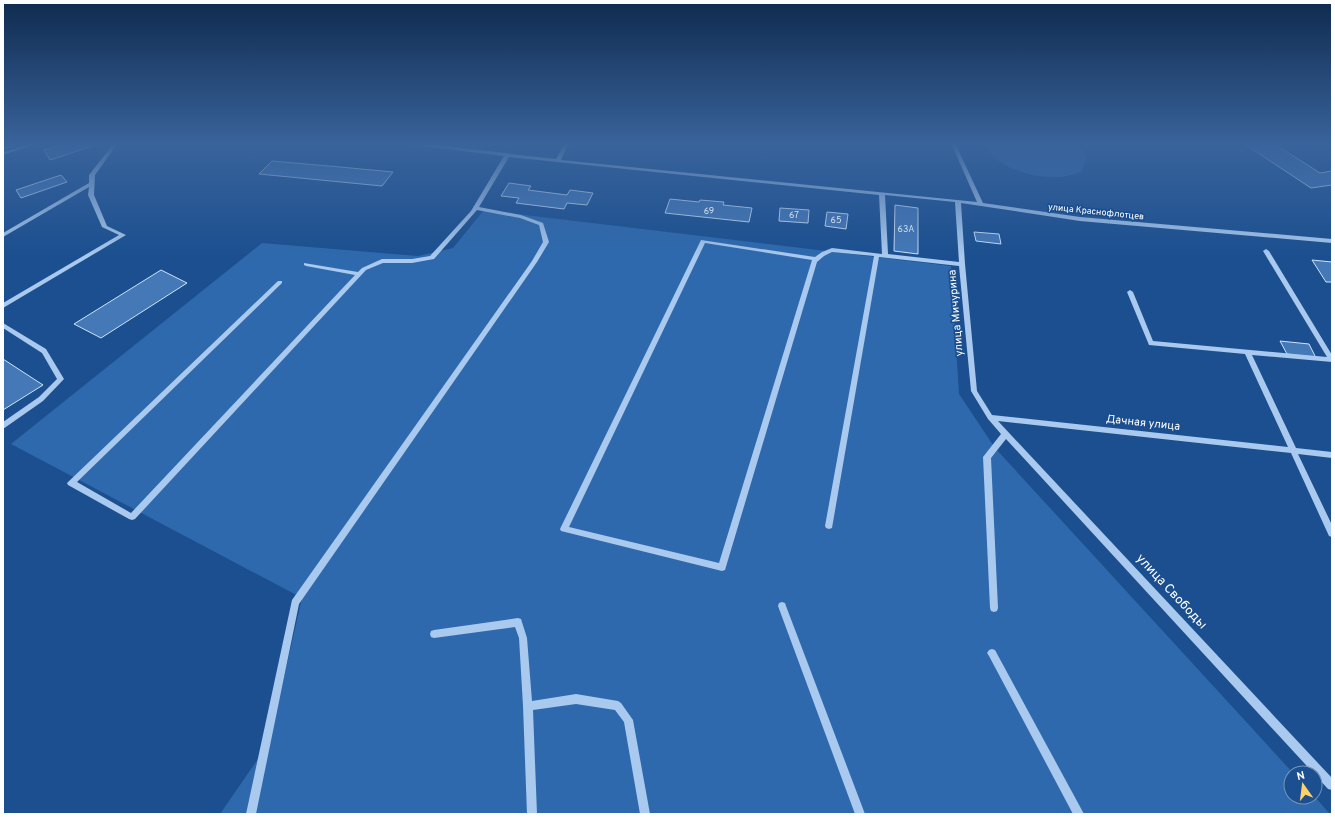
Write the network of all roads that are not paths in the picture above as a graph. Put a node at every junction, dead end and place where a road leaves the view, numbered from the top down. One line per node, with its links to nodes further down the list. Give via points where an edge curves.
1 (492, 181): 8 (street)
2 (759, 181): 5 (street, улица Краснофлотцев)
3 (970, 181): 7 (street)
4 (91, 184): 9 (street); 19 (street, via 91,195 106,227 123,235)
5 (882, 194): 6 (street, улица Краснофлотцев); 12 (street)
6 (958, 202): 7 (street, улица Краснофлотцев); 15 (street, улица Мичурина)
7 (981, 205): 10 (street, улица Краснофлотцев, via 1080,219)
8 (476, 208): 16 (street, via 432,258 412,261 382,260 364,269); 36 (street, via 521,217 541,224 546,242 536,260 295,603)
9 (3, 235)
10 (1332, 241)
11 (1266, 251): 22 (street)
12 (881, 255): 13 (street, via 832,250 825,251); 15 (street); 28 (street)
13 (817, 259): 13 (street, via 814,261 722,567 564,530 703,241)
14 (306, 264): 16 (street)
15 (962, 264): 23 (street, улица Мичурина, via 974,391)
16 (360, 274): 17 (street, via 132,517 71,483)
17 (280, 282)
18 (1130, 292): 21 (street, via 1151,343)
19 (3, 306)
20 (3, 324): 24 (street, via 44,351 61,379 41,399)
21 (1247, 352): 22 (street); 26 (street)
22 (1332, 360)
23 (990, 417): 25 (street, улица Свободы); 26 (street, Дачная улица)
24 (3, 426)
25 (1006, 433): 31 (street, via 987,457); 35 (street, улица Свободы)
26 (1292, 450): 27 (street, Дачная улица); 29 (street)
27 (1332, 455)
28 (829, 526)
29 (1332, 534)
30 (782, 606): 39 (street)
31 (994, 608)
32 (434, 634): 34 (street, via 518,622 523,638)
33 (992, 653): 40 (street)
34 (528, 706): 37 (street); 38 (street, via 576,698 618,706 628,720)
35 (1332, 785)
36 (250, 814)
37 (532, 814)
38 (645, 814)
39 (860, 814)
40 (1079, 814)

